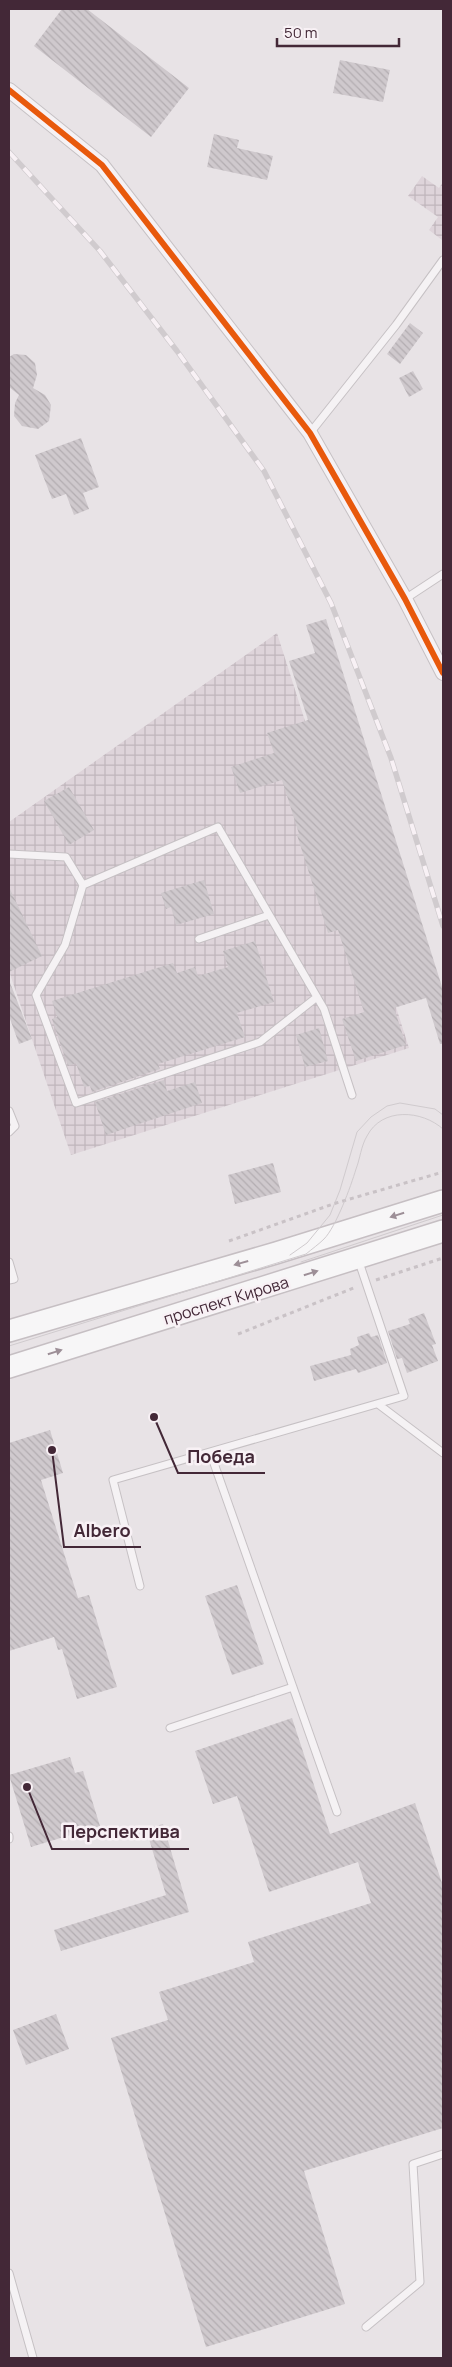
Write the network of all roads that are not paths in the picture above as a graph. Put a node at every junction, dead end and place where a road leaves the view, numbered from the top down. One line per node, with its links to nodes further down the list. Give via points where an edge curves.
1 (9, 90): 3 (street, via 102,165)
2 (443, 260): 3 (lane)
3 (310, 433): 5 (street)
4 (443, 574): 5 (lane)
5 (405, 599): 6 (street)
6 (443, 673)
7 (9, 854): 8 (lane, via 66,857)
8 (83, 885): 9 (lane, via 218,827); 11 (lane, via 64,945 36,996 76,1103 260,1042)
9 (270, 915): 10 (lane); 11 (lane)
10 (199, 939)
11 (317, 997): 12 (lane, via 324,1009)
12 (352, 1095)
13 (9, 1111): 14 (lane, via 15,1126)
14 (9, 1132)
15 (443, 1201): 20 (main road, проспект Кирова, one-way to 20, via 276,1253)
16 (443, 1231): 17 (main road, проспект Кирова)
17 (358, 1259): 21 (main road, проспект Кирова, one-way to 17); 22 (lane, via 404,1396)
18 (9, 1262): 19 (lane, via 14,1279)
19 (9, 1280)
20 (12, 1328)
21 (9, 1366)
22 (378, 1404): 23 (lane); 24 (lane)
23 (210, 1452): 25 (lane, via 113,1480); 26 (lane)
24 (443, 1453)
25 (140, 1586)
26 (293, 1687): 27 (lane); 28 (lane)
27 (170, 1728)
28 (337, 1812)
29 (443, 2154): 31 (lane, via 413,2164 420,2282)
30 (9, 2273): 32 (lane)
31 (366, 2328)
32 (33, 2358)

